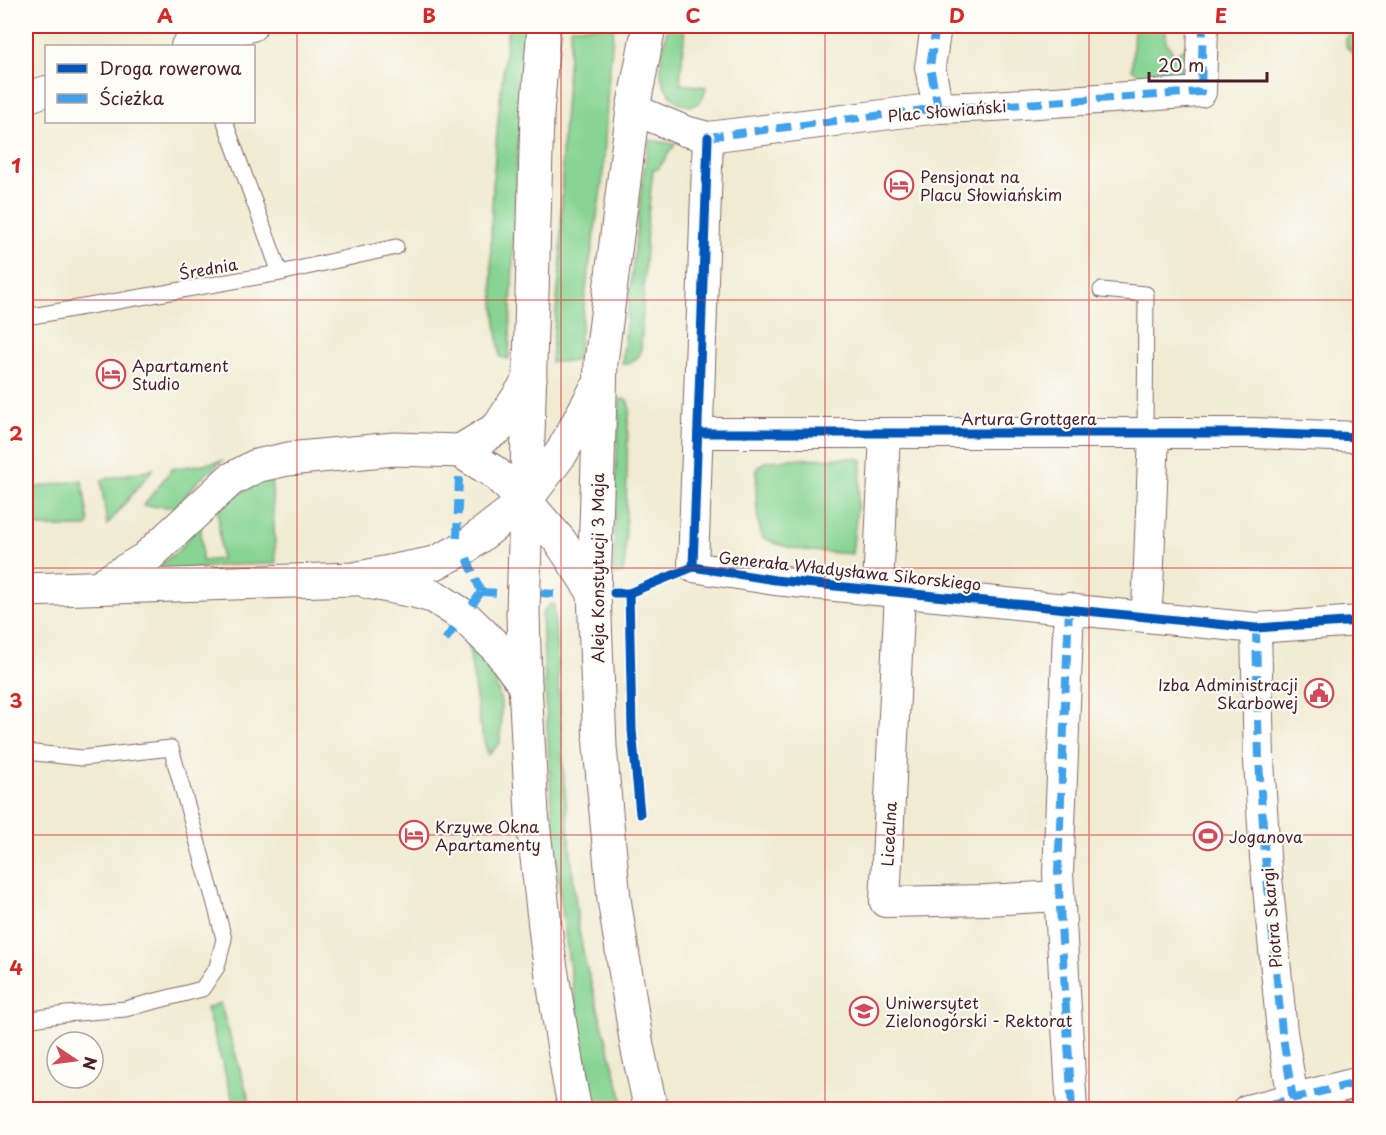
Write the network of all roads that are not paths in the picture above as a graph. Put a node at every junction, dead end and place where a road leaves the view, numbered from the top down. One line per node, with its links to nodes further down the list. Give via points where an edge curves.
1 (544, 26): 17 (main road, via 537,116)
2 (649, 26): 10 (main road, Aleja Konstytucji 3 Maja)
3 (936, 26): 9 (street, via 930,67)
4 (1203, 26): 9 (street, Plac Słowiański, via 1201,92)
5 (243, 27): 6 (street)
6 (196, 45)
7 (45, 91): 8 (street)
8 (26, 98)
9 (938, 108): 12 (street, Plac Słowiański)
10 (633, 110): 12 (street, Plac Słowiański); 18 (main road, Aleja Konstytucji 3 Maja)
11 (225, 123): 14 (lane)
12 (708, 137): 19 (street, Generała Władysława Sikorskiego)
13 (396, 247): 14 (lane, Średnia)
14 (280, 273): 16 (lane, Średnia)
15 (1101, 290): 21 (lane, via 1146,294)
16 (26, 318)
17 (530, 379): 23 (main road, via 498,428); 24 (main road)
18 (599, 384): 24 (main road, via 562,452); 29 (main road, Aleja Konstytucji 3 Maja)
19 (698, 433): 20 (street, Artura Grottgera); 28 (street, Generała Władysława Sikorskiego, via 693,567)
20 (885, 433): 21 (street, Artura Grottgera); 28 (street, Licealna)
21 (1150, 433): 22 (street, Artura Grottgera); 31 (street)
22 (1360, 437)
23 (460, 452): 24 (main road, via 494,472); 26 (main road, via 394,449 288,459 256,466 230,480 145,559)
24 (525, 501): 25 (main road, via 463,549 435,563); 29 (main road, via 560,540); 34 (main road)
25 (354, 579): 26 (main road); 34 (main road, via 435,597 464,616 499,650)
26 (98, 587): 27 (main road)
27 (26, 590)
28 (889, 591): 30 (street, Generała Władysława Sikorskiego); 36 (street, Licealna, via 885,902)
29 (594, 593): 41 (main road, Aleja Konstytucji 3 Maja, via 600,747 614,899)
30 (1069, 608): 31 (street, Generała Władysława Sikorskiego); 36 (street)
31 (1146, 617): 33 (street, Generała Władysława Sikorskiego)
32 (1360, 621): 33 (street, Generała Władysława Sikorskiego)
33 (1256, 628): 39 (street, Piotra Skargi, via 1265,857 1282,1032)
34 (525, 685): 40 (main road, via 532,814 547,944)
35 (26, 752): 37 (lane, via 82,758 171,748 224,939 217,967 202,989 125,1009)
36 (1059, 896): 42 (street)
37 (26, 1020)
38 (1360, 1082): 39 (street)
39 (1293, 1099): 43 (street)
40 (575, 1110)
41 (651, 1110)
42 (1072, 1110)
43 (1247, 1110)

